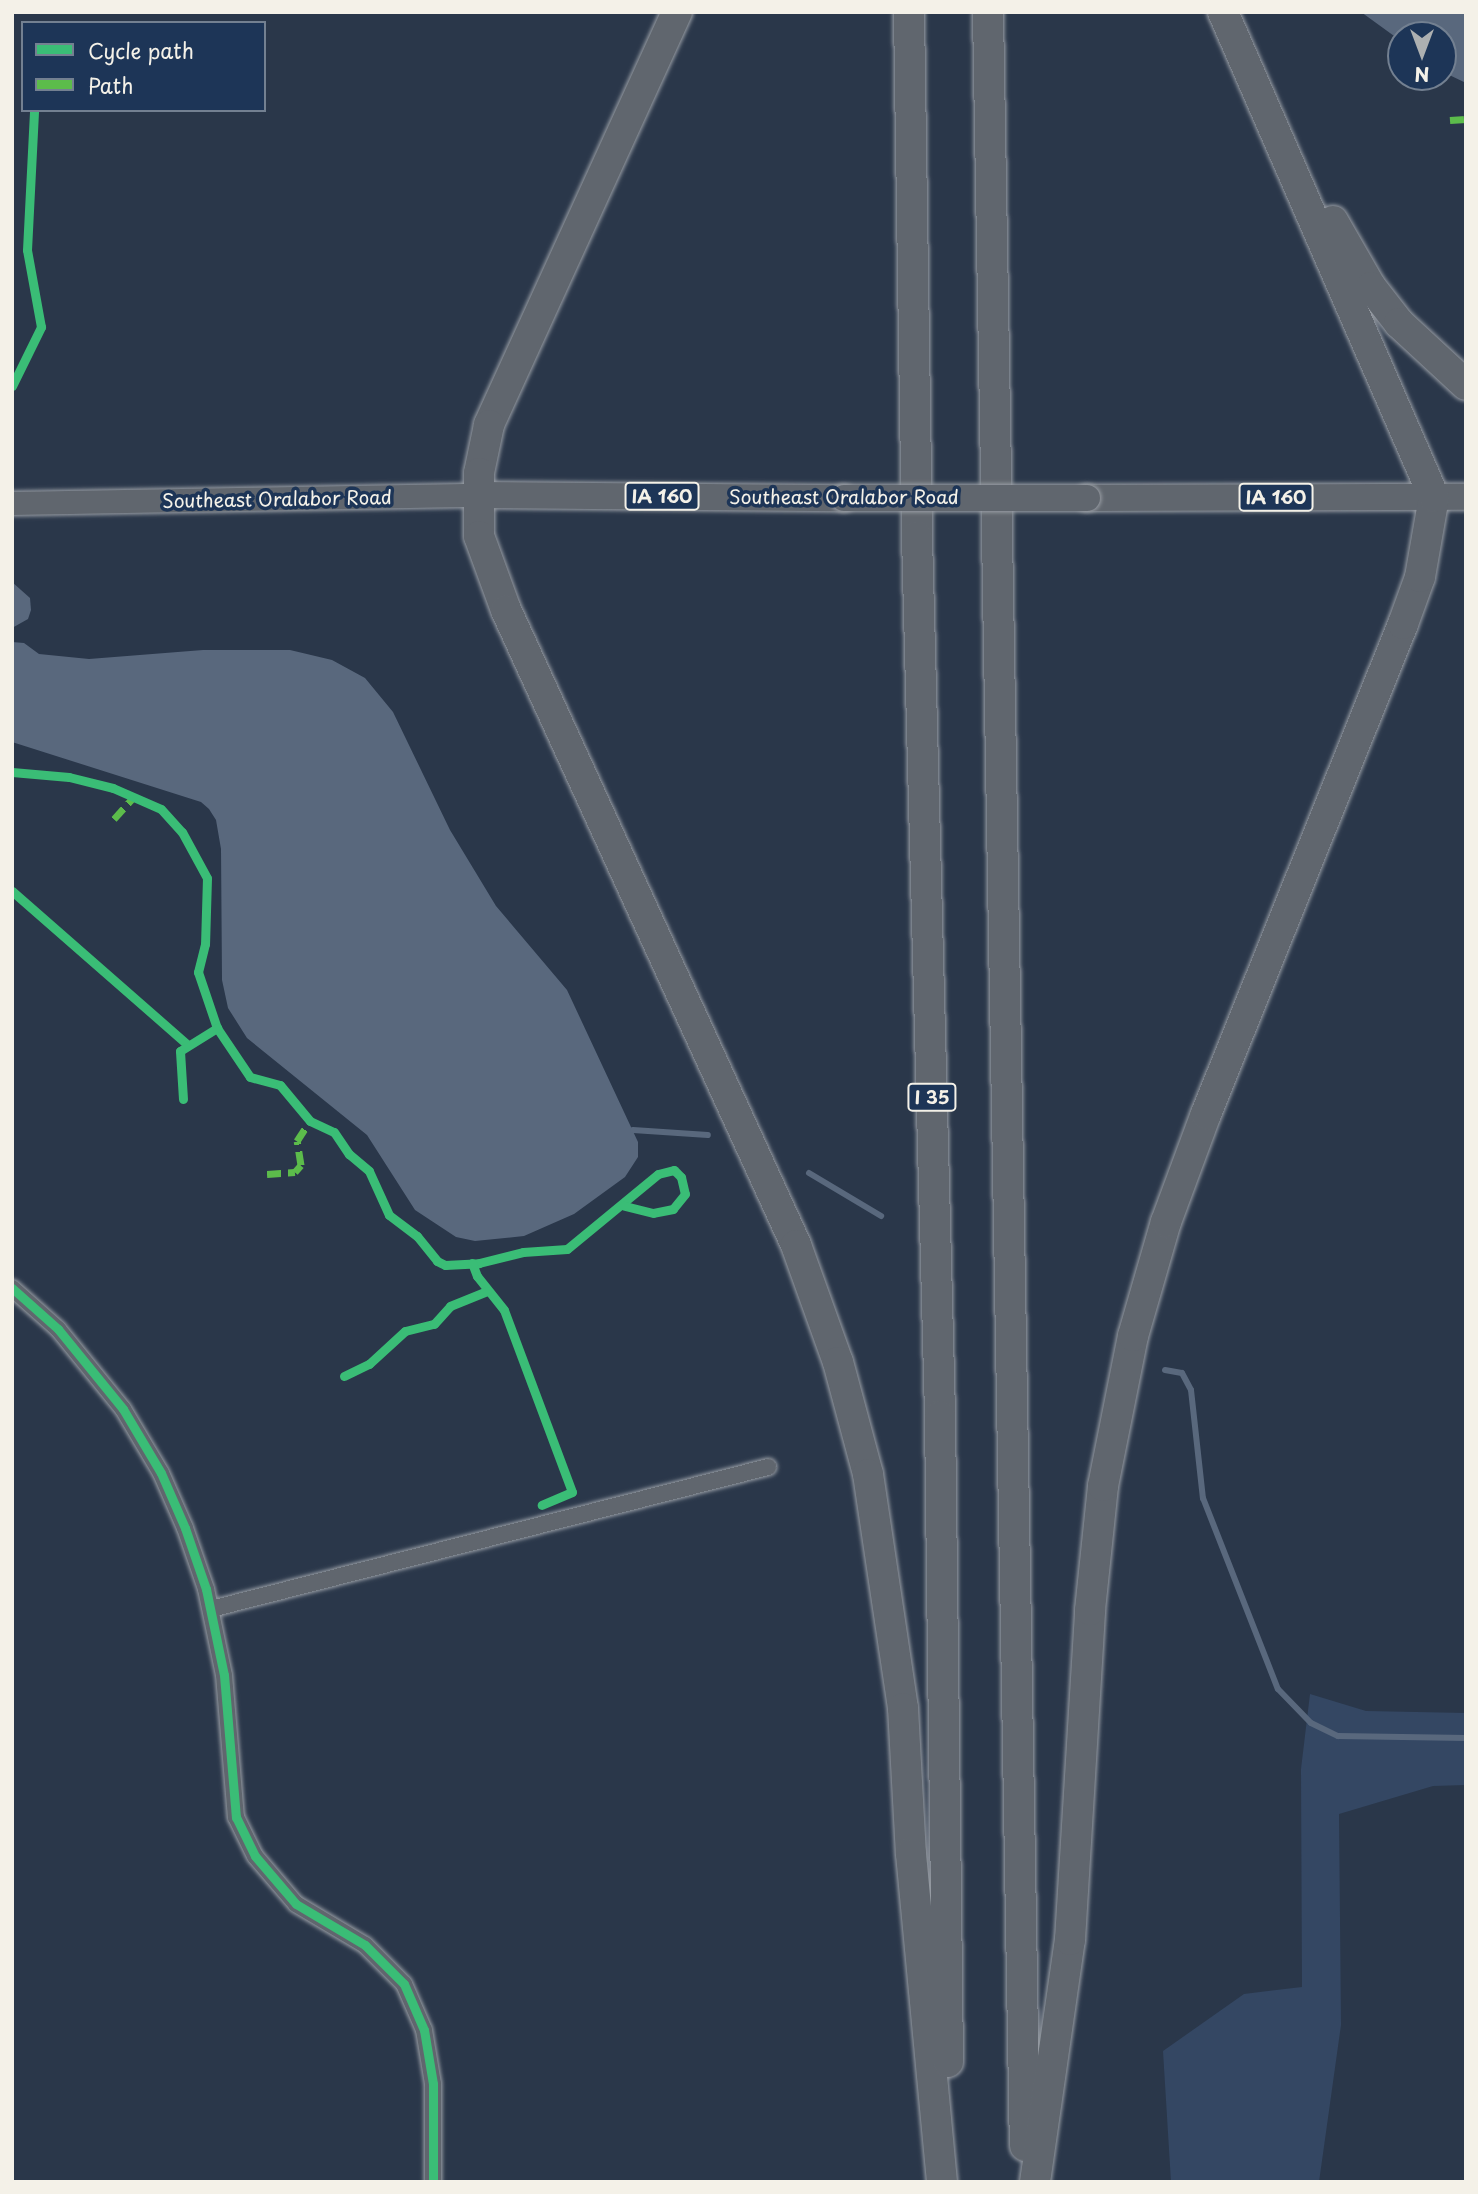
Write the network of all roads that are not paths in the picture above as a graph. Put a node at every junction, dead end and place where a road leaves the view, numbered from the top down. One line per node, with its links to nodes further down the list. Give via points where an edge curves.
1 (677, 12): 7 (highway, via 489,425)
2 (909, 12): 16 (highway, I 35, via 917,537 940,1416)
3 (988, 12): 17 (highway)
4 (1223, 12): 5 (highway)
5 (1244, 60): 6 (highway, via 1371,287 1430,355); 8 (highway)
6 (1466, 385)
7 (479, 495): 8 (main road, Southeast Oralabor Road / IA 160, bridge); 10 (main road, Southeast Oralabor Road); 15 (highway, via 479,537 506,610 796,1245 838,1362 868,1474 903,1708 911,1854)
8 (1434, 497): 9 (main road, Southeast Oralabor Road / IA 160); 18 (highway, via 1420,577 1206,1114 1166,1222 1133,1336 1103,1486 1090,1610 1070,1940)
9 (1466, 497)
10 (12, 503)
11 (12, 1288): 13 (street, via 58,1329 145,1441 185,1528)
12 (768, 1467): 13 (street)
13 (211, 1609): 14 (street, via 224,1675 236,1817 255,1856 296,1904 365,1945 404,1984 424,2030 433,2084)
14 (433, 2182)
15 (942, 2182)
16 (950, 2182)
17 (1026, 2182)
18 (1035, 2182)

